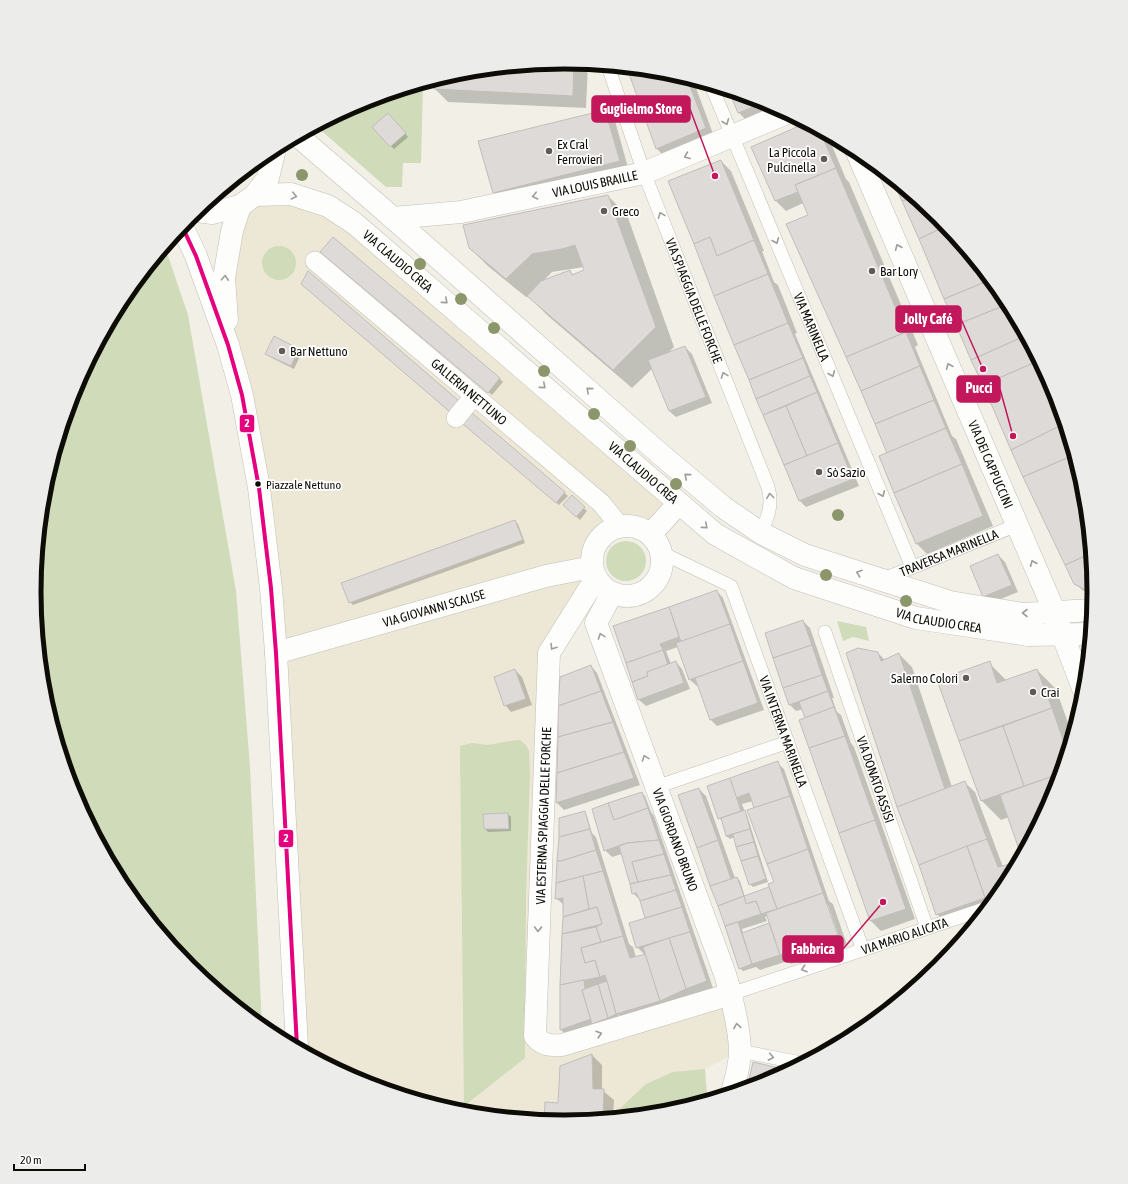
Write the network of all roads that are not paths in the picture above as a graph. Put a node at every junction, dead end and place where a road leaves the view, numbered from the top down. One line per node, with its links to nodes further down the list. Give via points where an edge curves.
1 (610, 71): 8 (lane, VIA SPIAGGIA DELLE FORCHE)
2 (713, 91): 4 (lane, VIA MARINELLA, one-way to 4)
3 (780, 116): 4 (street, VIA LOUIS BRAILLE)
4 (732, 137): 8 (street, VIA LOUIS BRAILLE, one-way to 8); 23 (lane, VIA MARINELLA, one-way to 23)
5 (302, 140): 11 (street, VIA CLAUDIO CREA)
6 (273, 157): 9 (street, via 268,178)
7 (861, 161): 18 (street, VIA DEI CAPPUCCINI, one-way to 7)
8 (644, 173): 11 (street, VIA LOUIS BRAILLE, one-way to 11, via 461,212); 21 (lane, VIA SPIAGGIA DELLE FORCHE, one-way to 8, via 771,496)
9 (248, 200): 10 (street, VIA CLAUDIO CREA, via 212,214); 14 (street, one-way to 9, via 224,278 232,231); 17 (street, VIA CLAUDIO CREA, one-way to 17, via 291,194 328,206 354,223)
10 (204, 212)
11 (393, 218): 21 (street, VIA CLAUDIO CREA, one-way to 11, via 723,507 665,458)
12 (185, 232): 14 (street)
13 (315, 261): 15 (street, GALLERIA NETTUNO)
14 (228, 345): 32 (street, via 242,395 259,488)
15 (474, 396): 16 (street); 19 (street, GALLERIA NETTUNO, via 601,503)
16 (456, 418)
17 (678, 503): 20 (street); 31 (street, VIA CLAUDIO CREA, one-way to 31, via 715,534 794,578 916,618 1028,635)
18 (1017, 525): 23 (lane, TRAVERSA MARINELLA); 28 (street, VIA DEI CAPPUCCINI, one-way to 18)
19 (620, 526): 20 (street, via 636,526); 24 (street, via 608,530 599,539 592,555)
20 (651, 534): 22 (street)
21 (762, 534): 25 (street, VIA CLAUDIO CREA, one-way to 21, via 805,555)
22 (662, 553): 26 (street, via 663,565 654,585 636,596 623,597); 34 (lane, VIA INTERNA MARINELLA, via 731,586)
23 (912, 567): 25 (lane, TRAVERSA MARINELLA)
24 (594, 573): 26 (street, via 604,588); 32 (street, VIA GIOVANNI SCALISE, via 546,576); 39 (street, VIA ESTERNA SPIAGGIA DELLE FORCHE, one-way to 39, via 549,652 535,1036 544,1044 562,1046)
25 (880, 580): 28 (street, VIA CLAUDIO CREA, one-way to 25, via 1023,614 950,602)
26 (612, 593): 35 (street, VIA GIORDANO BRUNO, one-way to 26, via 596,623)
27 (1086, 610): 28 (street, VIA CLAUDIO CREA)
28 (1054, 612): 31 (street, VIA DEI CAPPUCCINI)
29 (825, 632): 37 (lane, VIA DONATO ASSISI)
30 (1085, 634): 31 (street, VIA CLAUDIO CREA)
31 (1063, 635): 33 (street, VIA DEI CAPPUCCINI)
32 (276, 653): 40 (street)
33 (1080, 679)
34 (788, 742): 35 (lane); 38 (lane, VIA INTERNA MARINELLA)
35 (656, 787): 39 (street, VIA GIORDANO BRUNO)
36 (978, 911): 37 (lane, VIA MARIO ALICATA)
37 (927, 928): 38 (lane, VIA MARIO ALICATA)
38 (863, 950): 39 (lane, VIA MARIO ALICATA, one-way to 39)
39 (731, 994): 41 (street, VIA GIORDANO BRUNO, one-way to 39)
40 (297, 1042)
41 (740, 1051): 42 (lane, one-way to 42); 43 (street, VIA GIORDANO BRUNO)
42 (794, 1061)
43 (733, 1086)

